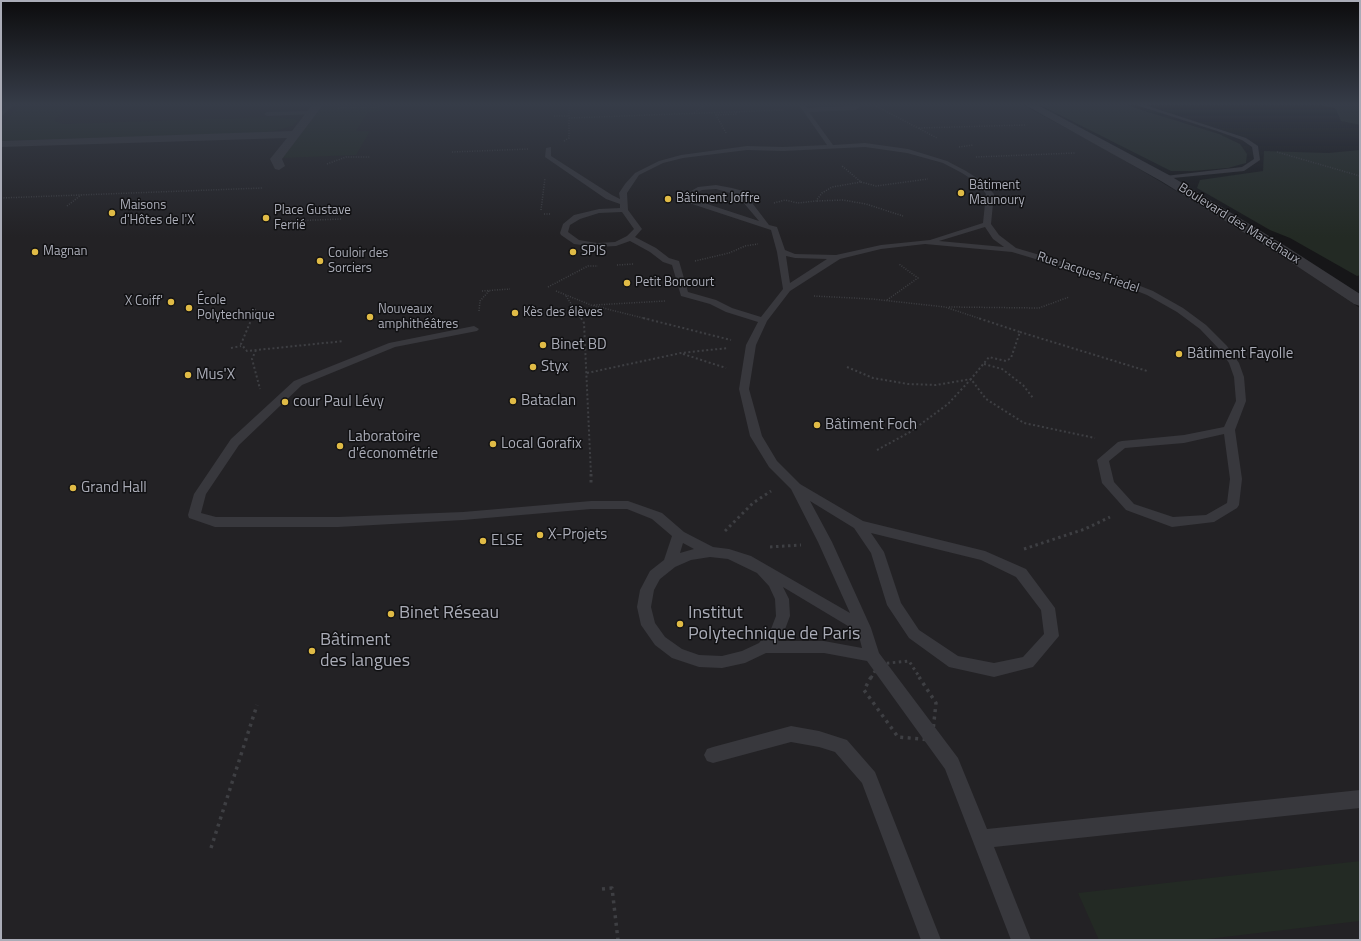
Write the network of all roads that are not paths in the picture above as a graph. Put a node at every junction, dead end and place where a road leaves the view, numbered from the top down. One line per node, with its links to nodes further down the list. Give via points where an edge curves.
1 (549, 148): 9 (lane, via 548,157)
2 (284, 149): 7 (street, via 276,159)
3 (740, 149): 9 (lane, via 683,156 662,162 637,174 623,193)
4 (899, 149): 10 (lane, via 945,162 981,184 990,194)
5 (1114, 149): 8 (street, Boulevard des Maréchaux)
6 (1255, 149): 8 (lane, via 1257,160 1244,169)
7 (279, 166)
8 (1165, 178): 18 (street, Boulevard des Maréchaux)
9 (624, 206): 12 (lane, via 638,229); 12 (lane, via 577,217 567,224 564,233 577,242 597,245 616,244)
10 (987, 224): 13 (lane); 14 (lane, Rue Jacques Friedel, via 996,237)
11 (766, 226): 11 (lane, via 740,193 716,187 700,188 690,194 692,201 700,205); 15 (lane, via 774,229)
12 (630, 238): 19 (lane, via 673,262 684,294)
13 (925, 242): 14 (lane, Rue Jacques Friedel); 16 (lane, Rue Jacques Friedel, via 871,249)
14 (1013, 250): 21 (lane, Rue Jacques Friedel, via 1122,282 1156,296 1204,327 1224,348 1239,377 1241,401)
15 (781, 252): 16 (lane, via 795,256); 17 (lane)
16 (837, 257): 17 (lane, Rue Jacques Friedel, via 811,272)
17 (785, 292): 19 (lane, Rue Jacques Friedel)
18 (1360, 301)
19 (763, 321): 22 (lane, Rue Jacques Friedel, via 751,345 744,390 756,436 773,464)
20 (476, 323): 24 (lane, via 392,345 298,383 235,442 200,494 194,515 215,522 338,522 463,516 591,505 628,505 657,516)
21 (1229, 430): 21 (lane, via 1236,479 1233,505 1209,519 1172,522 1130,507 1108,483 1103,460 1122,445 1184,440)
22 (793, 484): 23 (lane, Rue Jacques Friedel); 28 (lane, via 825,542)
23 (859, 525): 23 (lane, via 877,552 894,605 914,634 954,662 994,670 1028,662 1052,636 1048,608 1021,573 985,556)
24 (679, 535): 25 (lane); 26 (lane)
25 (710, 552): 26 (lane); 27 (lane, via 729,554)
26 (670, 563): 29 (lane, via 655,575 647,590 644,607 648,625 660,641 677,654 699,661 722,662 745,657)
27 (762, 569): 28 (lane); 29 (lane, via 774,583 782,599 783,616 777,632)
28 (864, 628): 30 (lane)
29 (764, 647): 30 (lane, via 824,647)
30 (872, 656): 33 (lane, via 952,764)
31 (713, 754): 34 (lane, via 791,734 840,746 869,778)
32 (1360, 799): 33 (lane)
33 (982, 839): 35 (lane)
34 (931, 940)
35 (1021, 940)

